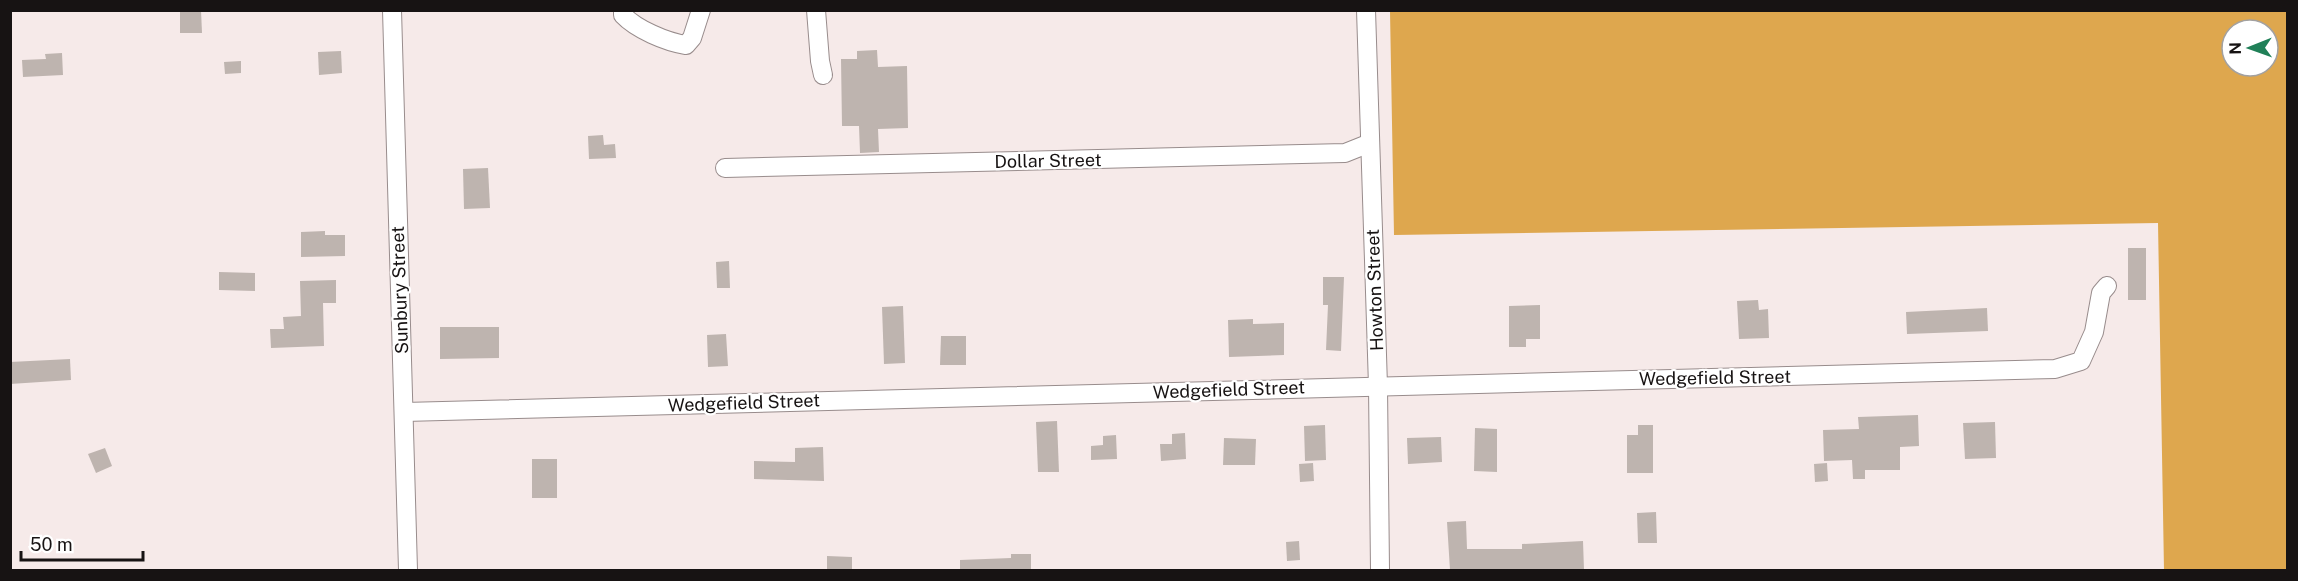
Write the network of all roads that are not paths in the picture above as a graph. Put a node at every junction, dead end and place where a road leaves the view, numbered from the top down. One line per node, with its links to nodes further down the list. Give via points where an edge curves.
1 (392, 10): 11 (street, Sunbury Street)
2 (623, 10): 3 (street, via 630,23 670,43 686,45 698,26)
3 (701, 10)
4 (816, 10): 6 (street)
5 (1366, 10): 7 (street, Howton Street)
6 (823, 75)
7 (1370, 143): 8 (street, Dollar Street, via 1345,153); 10 (street, Howton Street)
8 (725, 168)
9 (2107, 286): 10 (street, Wedgefield Street, via 2101,293 2094,332 2080,361 2055,369)
10 (1378, 386): 11 (street, Wedgefield Street); 13 (street, Howton Street)
11 (404, 412): 12 (street, Sunbury Street)
12 (408, 570)
13 (1380, 570)

